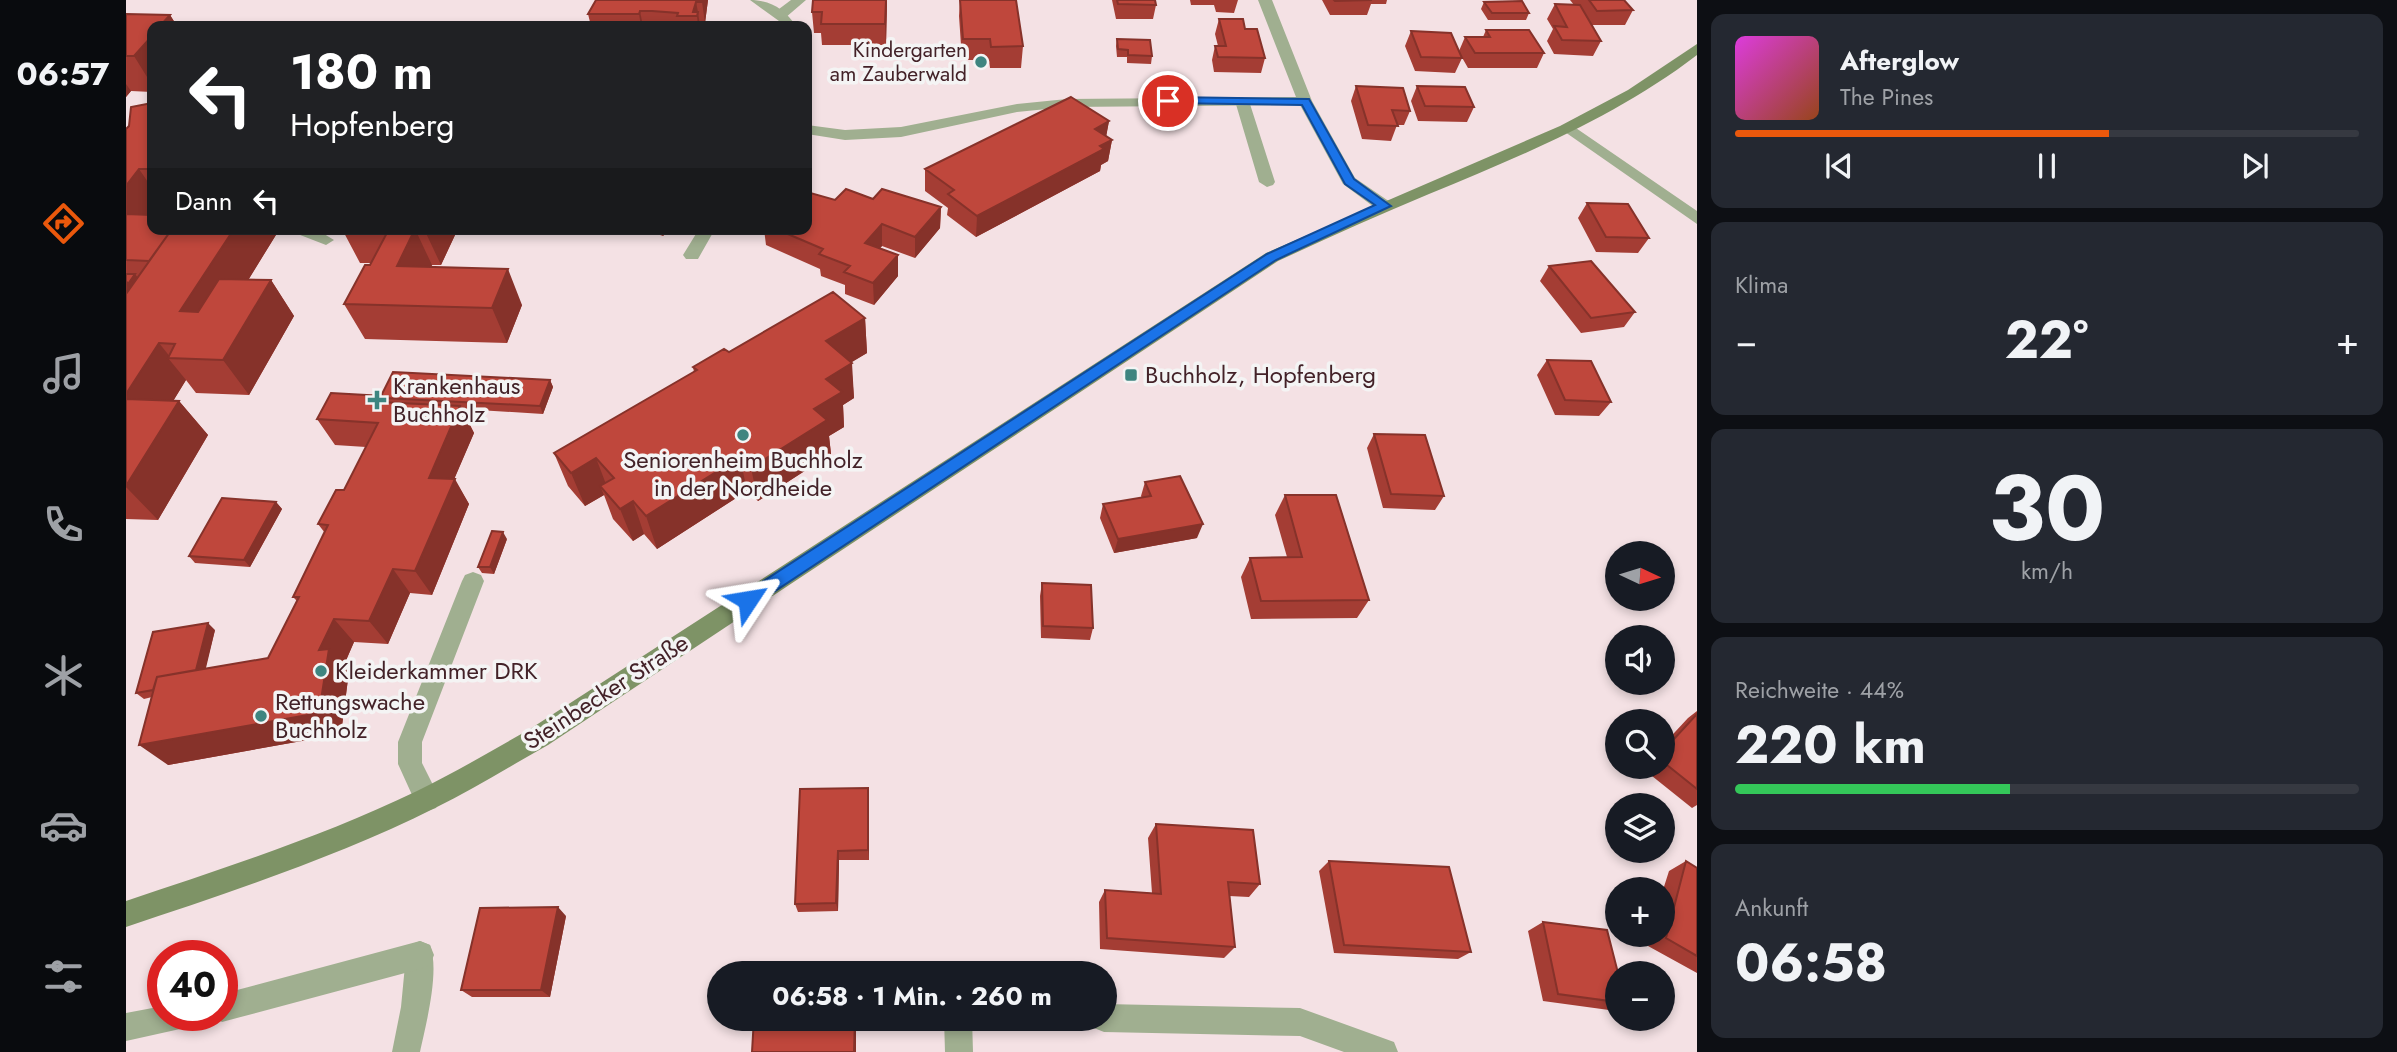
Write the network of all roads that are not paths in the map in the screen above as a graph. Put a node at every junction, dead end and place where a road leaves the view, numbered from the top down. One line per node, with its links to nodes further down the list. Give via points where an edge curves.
1 (757, 0): 4 (street)
2 (799, 0): 4 (street)
3 (1265, 0): 7 (street)
4 (784, 21)
5 (1695, 52): 8 (street, Steinbecker Straße, via 1633,96)
6 (1242, 101): 7 (street); 9 (street, via 1068,103 1017,108 901,132 845,135); 10 (street)
7 (1305, 102): 11 (street, via 1349,181)
8 (1570, 129): 11 (street, Steinbecker Straße); 12 (street)
9 (812, 131)
10 (1267, 182)
11 (1384, 206): 18 (street, Steinbecker Straße, via 1272,257 539,737)
12 (1697, 219)
13 (315, 235): 15 (street)
14 (704, 235): 16 (street)
15 (326, 240)
16 (692, 255)
17 (473, 581): 18 (street, via 410,743 410,764)
18 (427, 799): 19 (street, Steinbecker Straße, via 314,848)
19 (126, 914)
20 (238, 1004): 25 (street, via 420,955)
21 (1117, 1018): 27 (street, via 1300,1022)
22 (147, 1023): 23 (street)
23 (126, 1027)
24 (958, 1031): 26 (street)
25 (406, 1052)
26 (959, 1052)
27 (1384, 1052)

